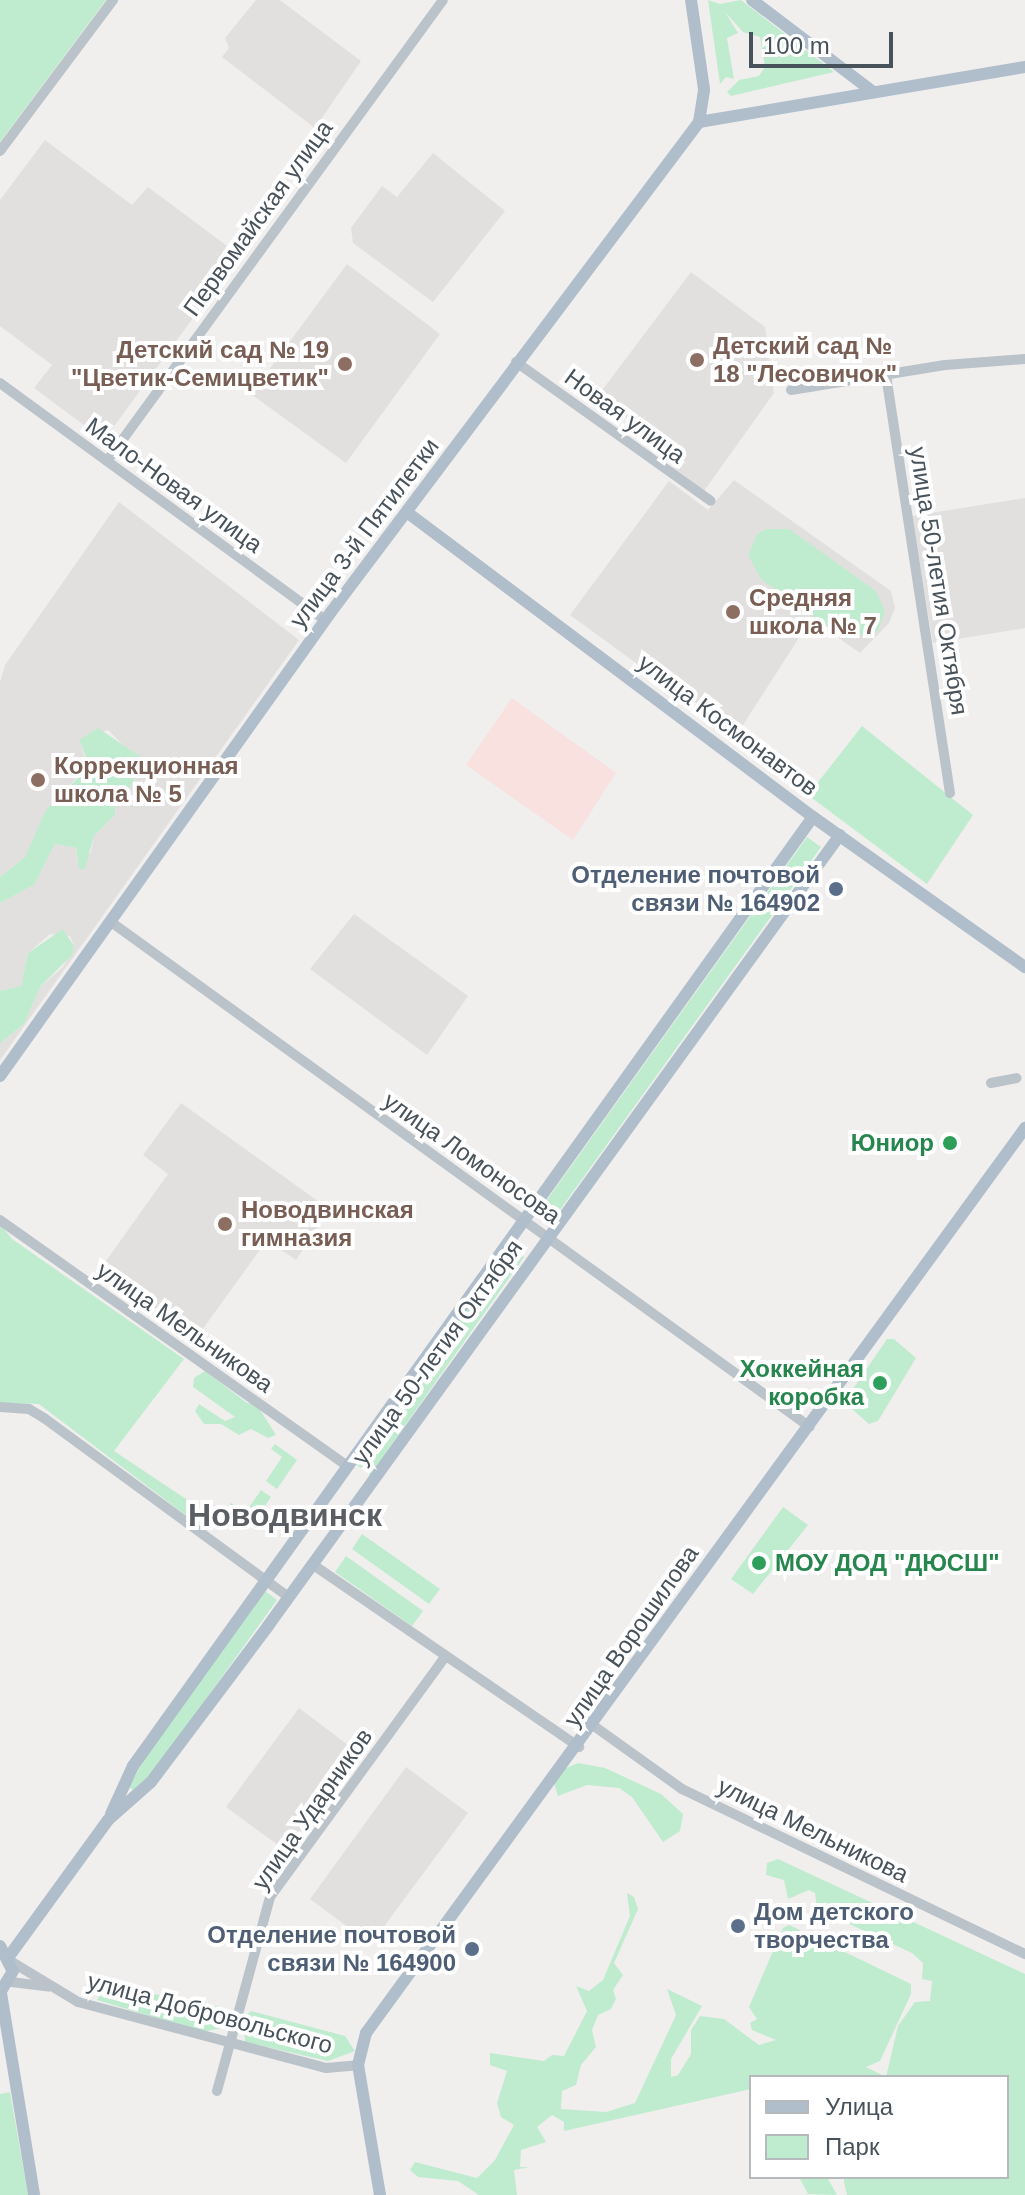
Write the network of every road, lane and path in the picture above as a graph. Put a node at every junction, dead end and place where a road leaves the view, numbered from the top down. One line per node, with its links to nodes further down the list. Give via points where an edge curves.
1 (113, 0): 8 (street)
2 (443, 0): 14 (street, Первомайская улица)
3 (691, 0): 7 (main road, via 704,89)
4 (752, 0): 6 (main road)
5 (1025, 67): 6 (main road)
6 (872, 91): 7 (main road)
7 (699, 122): 10 (main road, улица 3-й Пятилетки)
8 (0, 151)
9 (1025, 359): 11 (street)
10 (516, 362): 15 (street, Новая улица); 16 (main road, улица 3-й Пятилетки)
11 (886, 375): 13 (street); 18 (street, улица 50-летия Октября)
12 (0, 383): 14 (street, Мало-Новая улица)
13 (791, 390)
14 (107, 461): 17 (street, Мало-Новая улица)
15 (711, 501)
16 (408, 513): 17 (main road, улица 3-й Пятилетки); 19 (main road, улица Космонавтов)
17 (325, 620): 21 (main road, улица 3-й Пятилетки)
18 (950, 793)
19 (813, 817): 20 (main road, улица Космонавтов); 28 (main road, улица 50-летия Октября)
20 (840, 835): 22 (main road, улица Космонавтов); 29 (main road, улица 50-летия Октября)
21 (111, 922): 23 (main road, улица 3-й Пятилетки); 28 (street, улица Ломоносова)
22 (1025, 967)
23 (0, 1076)
24 (1017, 1078): 25 (street)
25 (991, 1083)
26 (1025, 1128): 31 (main road, улица Ворошилова)
27 (0, 1220): 32 (street, улица Мельникова)
28 (522, 1220): 29 (street, улица Ломоносова); 32 (main road, улица 50-летия Октября)
29 (550, 1236): 31 (street, улица Ломоносова); 33 (main road, улица 50-летия Октября)
30 (0, 1407): 34 (street, via 29,1409 44,1418)
31 (810, 1427): 37 (main road, улица Ворошилова)
32 (347, 1466): 34 (main road, улица 50-летия Октября)
33 (312, 1564): 35 (main road, улица 50-летия Октября); 36 (street)
34 (265, 1580): 35 (street); 39 (main road, улица 50-летия Октября, via 133,1766)
35 (289, 1597): 39 (main road, улица 50-летия Октября, via 151,1782)
36 (445, 1657): 38 (street); 45 (street, улица Ударников, via 270,1897)
37 (594, 1726): 38 (main road, улица Ворошилова); 41 (street, улица Мельникова, via 682,1789)
38 (579, 1747): 46 (main road, улица Ворошилова, via 366,2033)
39 (108, 1820): 40 (main road, улица 50-летия Октября, via 32,1925)
40 (6, 1952): 42 (main road); 43 (street, улица Добровольского)
41 (1025, 1954)
42 (11, 1982): 43 (street); 44 (main road)
43 (55, 1988): 45 (street, улица Добровольского, via 78,2002)
44 (1, 1993): 48 (main road)
45 (229, 2044): 46 (street, улица Добровольского, via 326,2068); 47 (street, улица Ударников)
46 (358, 2065): 49 (main road, улица Ворошилова)
47 (217, 2091)
48 (34, 2195)
49 (380, 2195)

